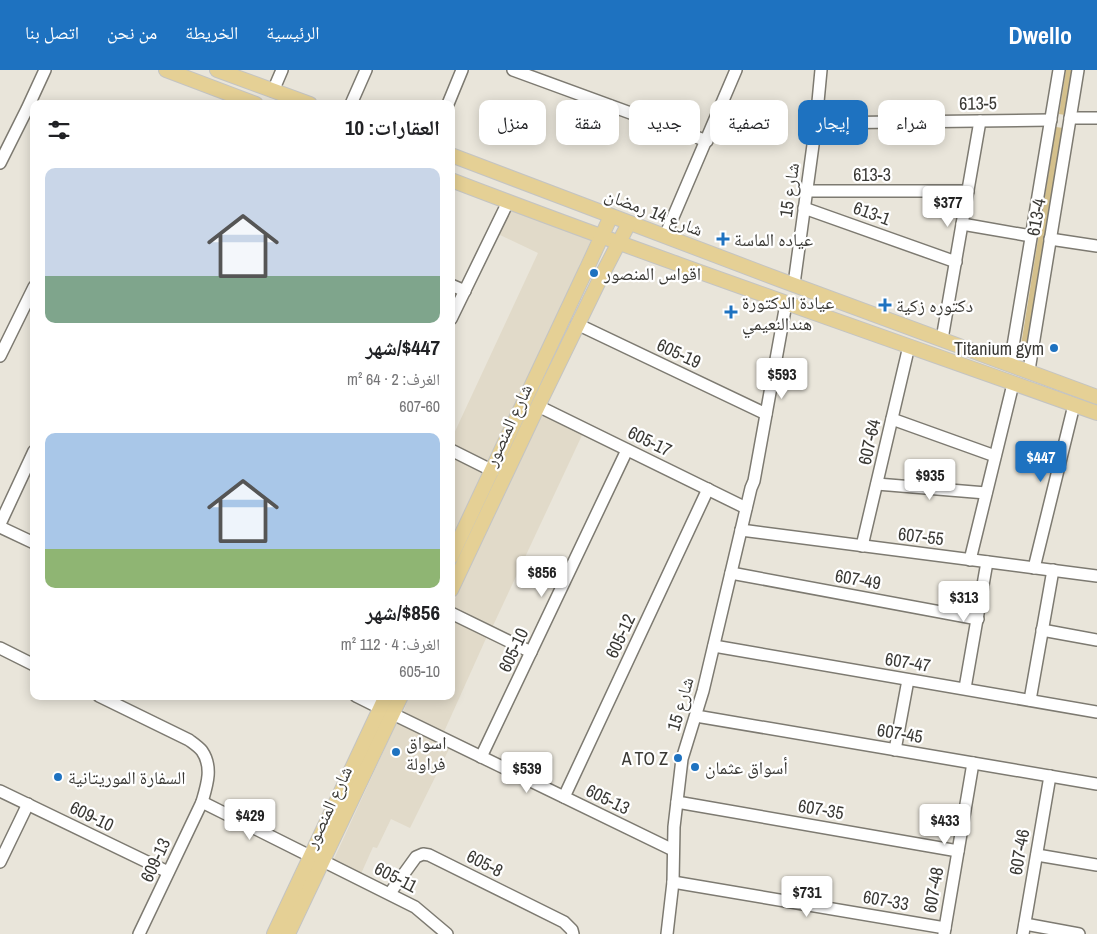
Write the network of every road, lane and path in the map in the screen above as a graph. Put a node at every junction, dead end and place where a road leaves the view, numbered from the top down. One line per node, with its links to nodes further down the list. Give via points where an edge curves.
1 (45, 70): 13 (street)
2 (166, 70): 14 (main road)
3 (217, 70): 12 (main road)
4 (282, 70): 12 (street)
5 (366, 70): 16 (street)
6 (462, 70): 17 (street)
7 (513, 70): 25 (street)
8 (736, 70): 25 (street)
9 (821, 70): 18 (street, شارع 15)
10 (1060, 70): 22 (street, 613-4)
11 (1078, 70): 20 (street, 613-4)
12 (273, 91): 15 (main road)
13 (34, 100)
14 (238, 100)
15 (299, 100)
16 (353, 100)
17 (450, 100)
18 (818, 100)
19 (30, 111): 28 (street)
20 (1070, 118): 21 (street); 40 (street, 613-4)
21 (1097, 118)
22 (1051, 120): 23 (street, 613-5); 39 (street, 613-4)
23 (980, 121): 24 (street, 613-5); 31 (street)
24 (868, 122)
25 (707, 141): 38 (street)
26 (813, 145): 30 (street, شارع 15)
27 (455, 157): 34 (main road, شارع 14 رمضان)
28 (0, 162)
29 (455, 182): 32 (main road)
30 (806, 191): 31 (street, 613-3); 33 (street, شارع 15)
31 (968, 192): 36 (street)
32 (508, 202): 37 (main road); 46 (street)
33 (804, 208): 43 (street, 613-1); 44 (street, شارع 15)
34 (611, 216): 35 (main road, شارع 14 رمضان); 37 (main road, شارع المنصور)
35 (629, 223): 38 (main road, شارع 14 رمضان); 41 (main road, شارع المنصور)
36 (962, 224): 39 (street); 43 (street)
37 (602, 236): 41 (main road); 67 (main road, شارع المنصور)
38 (665, 236): 44 (main road, شارع 14 رمضان)
39 (1031, 236): 54 (street, 613-4)
40 (1050, 238): 42 (street); 55 (street, 613-4)
41 (619, 242): 48 (main road); 50 (main road, شارع المنصور)
42 (1097, 246)
43 (956, 262): 51 (street)
44 (794, 284): 51 (main road, شارع 14 رمضان)
45 (455, 287): 46 (street)
46 (465, 291): 49 (street)
47 (30, 295): 53 (street)
48 (785, 304): 52 (main road); 60 (street, شارع 15)
49 (455, 311)
50 (577, 324): 59 (main road, شارع المنصور); 60 (street, 605-19)
51 (942, 339): 54 (main road, شارع 14 رمضان)
52 (909, 346): 56 (main road); 62 (street, 607-64)
53 (0, 356)
54 (1010, 364): 55 (main road, شارع 14 رمضان)
55 (1029, 370): 57 (main road, شارع 14 رمضان)
56 (1013, 384): 58 (main road); 65 (street)
57 (1096, 392)
58 (1074, 405): 61 (main road); 79 (street)
59 (538, 406): 63 (street, 605-17); 83 (main road, شارع المنصور)
60 (765, 413): 71 (street, شارع 15)
61 (1097, 413)
62 (892, 419): 65 (street); 68 (street, 607-64)
63 (627, 450): 69 (street, 605-17); 90 (street, 605-10)
64 (455, 452): 67 (street)
65 (995, 456): 70 (street)
66 (30, 460): 72 (street)
67 (493, 471): 76 (main road, شارع المنصور)
68 (877, 484): 70 (street); 75 (street, 607-64)
69 (708, 489): 71 (street, 605-17); 107 (street, 605-12)
70 (986, 493): 77 (street)
71 (746, 508): 73 (street, شارع 15)
72 (0, 525): 74 (street)
73 (741, 530): 75 (street, 607-55); 81 (street, شارع 15)
74 (30, 541)
75 (862, 546): 77 (street, 607-55)
76 (455, 548)
77 (970, 560): 78 (street, 607-55)
78 (987, 562): 79 (street, 607-55); 85 (street)
79 (1034, 568): 80 (street, 607-55)
80 (1053, 570): 82 (street, 607-55); 86 (street)
81 (731, 573): 85 (street, 607-49); 88 (street, شارع 15)
82 (1097, 576)
83 (455, 582)
84 (455, 615): 90 (street)
85 (978, 619): 93 (street)
86 (1042, 630): 87 (street); 96 (street)
87 (1097, 640)
88 (714, 646): 92 (street, 607-47); 100 (street, شارع 15)
89 (0, 648): 91 (street)
90 (531, 652): 102 (street, 605-10)
91 (30, 663)
92 (908, 680): 93 (street, 607-47); 101 (street)
93 (965, 688): 96 (street, 607-47)
94 (107, 700): 108 (street, 609-13, via 189,740 202,751 209,779)
95 (400, 700): 99 (main road, شارع المنصور)
96 (1030, 700): 98 (street, 607-47)
97 (383, 702): 114 (main road, شارع المنصور)
98 (1097, 712)
99 (393, 714): 102 (street, 605-13); 114 (main road, شارع المنصور)
100 (696, 716): 101 (street, 607-45); 109 (street, شارع 15, via 682,759)
101 (895, 750): 103 (street, 607-45)
102 (481, 757): 107 (street, 605-13)
103 (973, 763): 104 (street, 607-45); 112 (street, 607-48)
104 (1050, 776): 105 (street, 607-45); 113 (street, 607-46)
105 (1097, 784)
106 (0, 791): 110 (street, 609-10)
107 (564, 797): 111 (street, 605-13)
108 (202, 802): 114 (street, 605-11); 117 (street, 609-13)
109 (677, 802): 111 (street, شارع 15); 112 (street, 607-35)
110 (28, 804): 115 (street); 117 (street, 609-10)
111 (673, 850): 118 (street, شارع 15)
112 (958, 851): 121 (street, 607-48)
113 (1037, 855): 116 (street); 120 (street, 607-46)
114 (316, 859): 119 (street, 605-11); 123 (main road, شارع المنصور); 124 (main road, شارع المنصور)
115 (0, 862)
116 (1097, 866)
117 (168, 872): 122 (street, 609-13)
118 (673, 882): 121 (street, 607-33); 127 (street, شارع 15)
119 (390, 893): 125 (street, 605-11, via 416,907); 126 (street, 605-8, via 416,857 429,855 564,922)
120 (1024, 929): 128 (street)
121 (944, 931)
122 (139, 934)
123 (274, 934)
124 (288, 934)
125 (447, 934)
126 (573, 934)
127 (667, 934)
128 (1079, 934)

